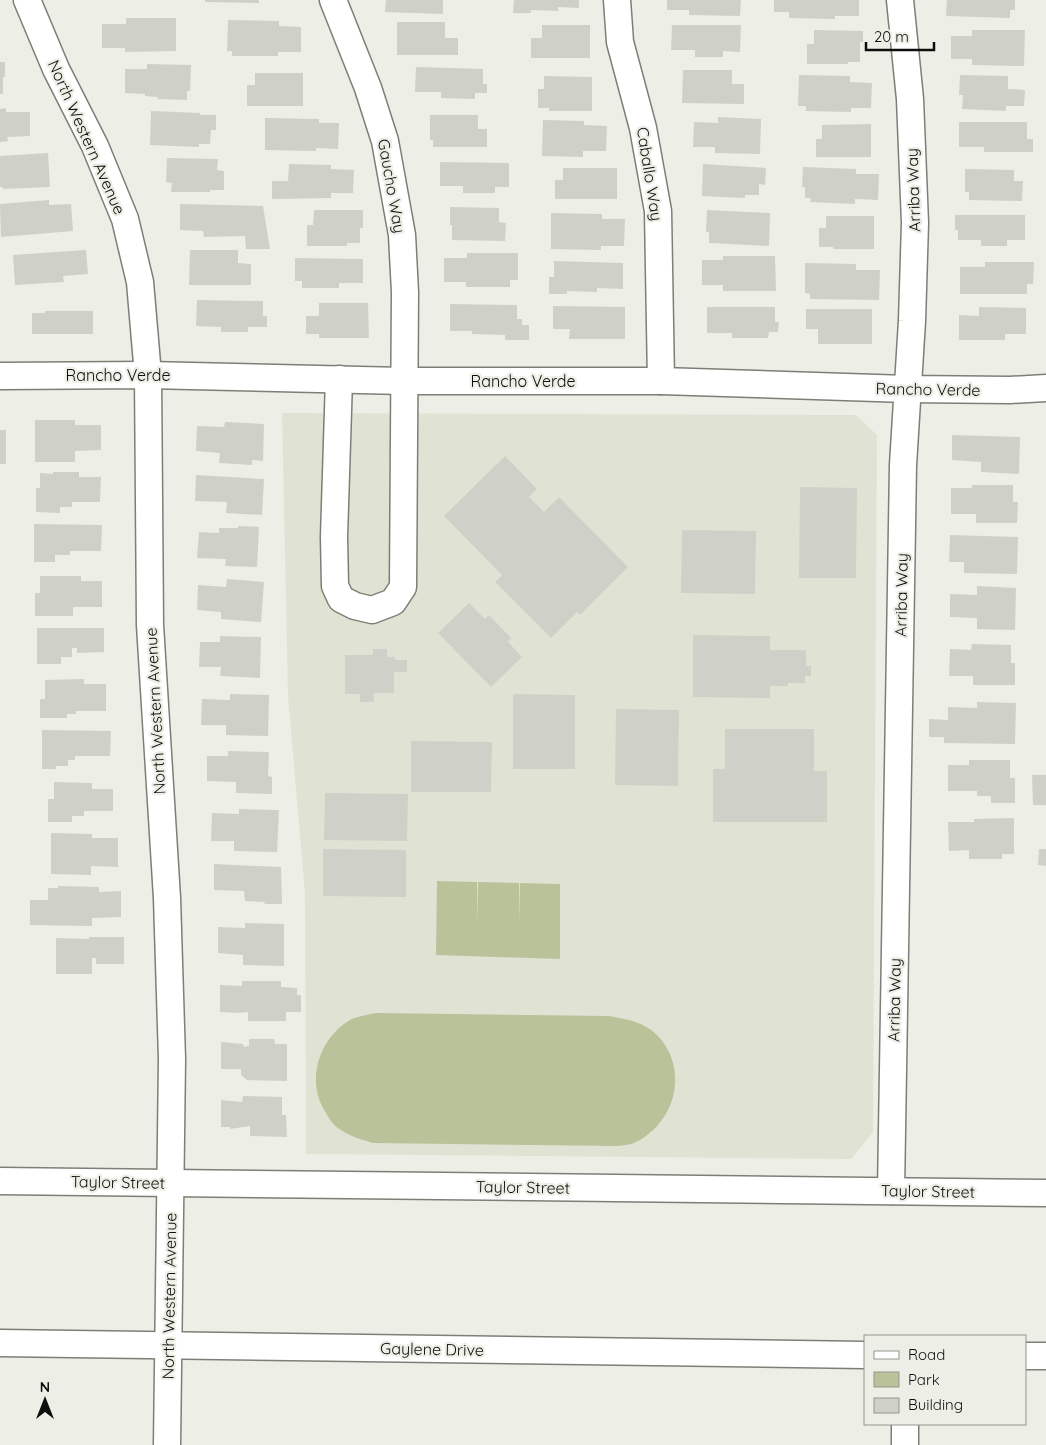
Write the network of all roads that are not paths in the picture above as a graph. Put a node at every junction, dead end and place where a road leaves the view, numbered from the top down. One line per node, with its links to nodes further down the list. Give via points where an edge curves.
1 (27, 0): 5 (street, North Western Avenue, via 125,219 140,282)
2 (333, 0): 8 (street, Gaucho Way, via 386,141 402,236 405,292)
3 (617, 0): 9 (street, Caballo Way, via 620,42 643,128 658,211)
4 (900, 0): 11 (street, Arriba Way, via 910,99 915,224)
5 (148, 375): 6 (street, Rancho Verde); 7 (street, Rancho Verde); 13 (street, North Western Avenue, via 150,625 167,907 172,1059)
6 (0, 376)
7 (338, 380): 8 (street, Rancho Verde); 8 (street, Gaucho Way, via 336,586 341,599 372,610 392,602 403,587)
8 (403, 381): 9 (street, Rancho Verde)
9 (661, 381): 11 (street, Rancho Verde)
10 (1046, 388): 11 (street, Rancho Verde)
11 (907, 389): 14 (street, Arriba Way)
12 (0, 1181): 13 (street, Taylor Street)
13 (171, 1183): 14 (street, Taylor Street); 17 (street, North Western Avenue)
14 (891, 1191): 15 (street, Taylor Street)
15 (1046, 1193)
16 (0, 1343): 17 (street, Gaylene Drive)
17 (169, 1344): 18 (street, Gaylene Drive); 22 (street, North Western Avenue)
18 (864, 1355)
19 (1026, 1356): 20 (street)
20 (1046, 1356)
21 (905, 1425): 23 (street)
22 (167, 1445)
23 (905, 1445)

